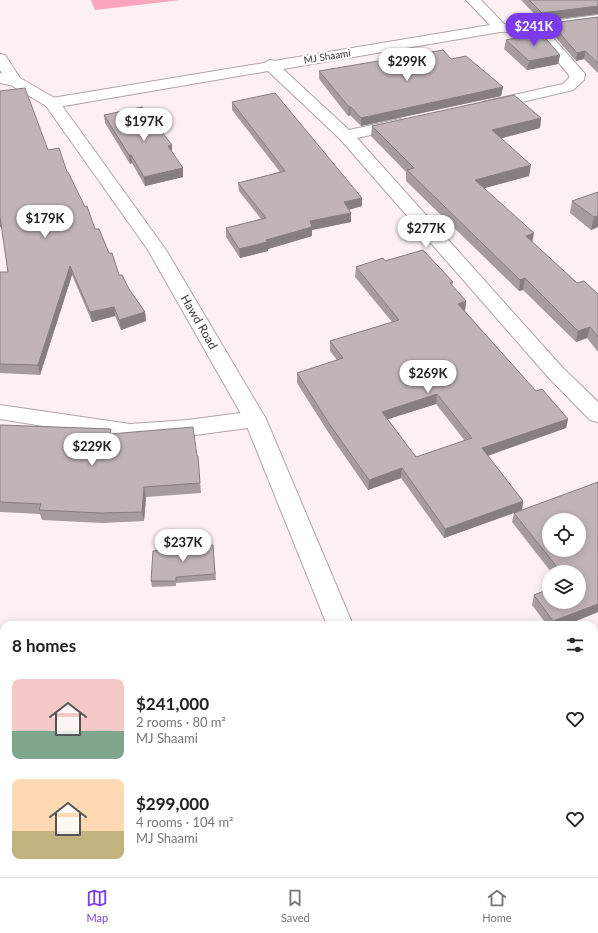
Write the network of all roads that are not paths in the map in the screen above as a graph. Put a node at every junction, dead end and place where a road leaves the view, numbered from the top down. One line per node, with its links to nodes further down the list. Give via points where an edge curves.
1 (473, 0): 4 (street)
2 (598, 18): 3 (street, MJ Shaami)
3 (536, 27): 4 (street, MJ Shaami); 9 (street, via 578,74 576,80 568,87)
4 (500, 28): 6 (street, MJ Shaami)
5 (0, 58): 7 (street, Hawd Road)
6 (270, 65): 8 (street, MJ Shaami); 11 (street)
7 (7, 80): 8 (street, Hawd Road)
8 (52, 103): 14 (street, Hawd Road, via 156,250)
9 (476, 107)
10 (415, 121): 11 (street)
11 (346, 136): 13 (street, via 555,372)
12 (0, 412): 14 (street, via 130,432 188,428)
13 (598, 415)
14 (255, 419): 15 (street, Hawd Road)
15 (338, 621)

